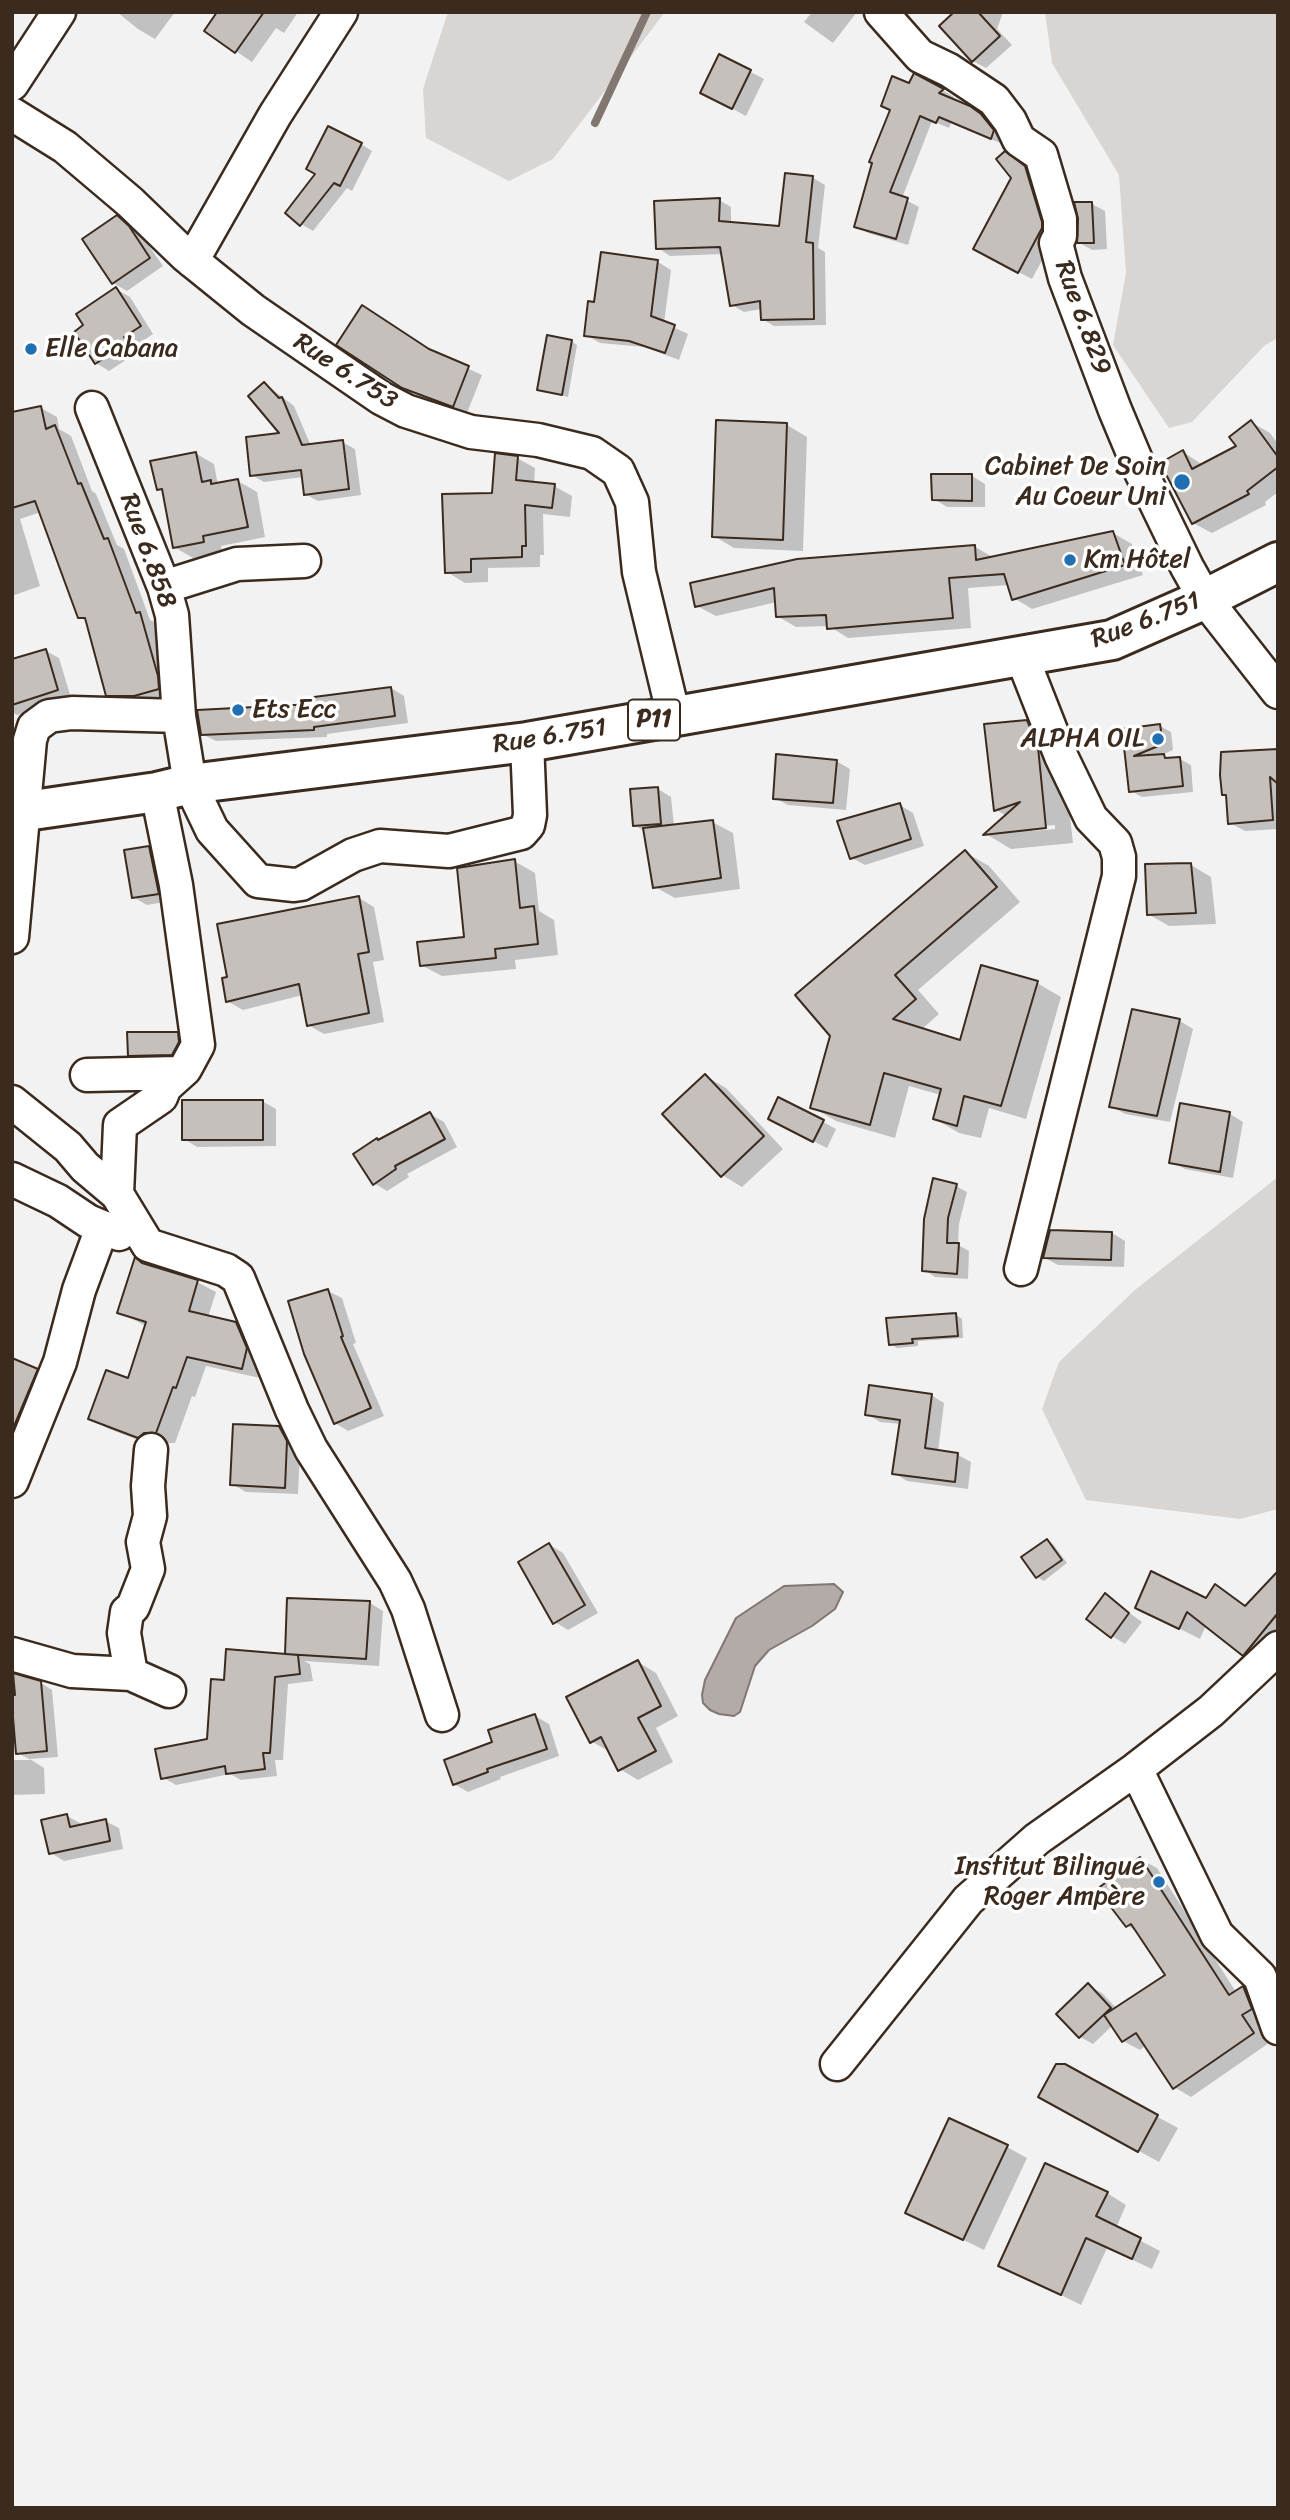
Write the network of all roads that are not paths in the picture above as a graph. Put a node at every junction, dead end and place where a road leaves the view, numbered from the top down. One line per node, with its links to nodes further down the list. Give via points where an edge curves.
1 (59, 12): 4 (street)
2 (341, 12): 6 (street, via 275,115)
3 (881, 12): 11 (street, Rue 6.829, via 920,56 949,69 994,100 1019,140 1041,155 1060,219 1056,243 1072,296 1141,472)
4 (12, 84)
5 (12, 114): 6 (street, Rue 6.753, via 65,147)
6 (192, 261): 15 (street, Rue 6.753, via 289,336 406,411 471,432 538,440 592,453 618,471 632,502 639,572)
7 (92, 408): 10 (street, Rue 6.858)
8 (304, 561): 10 (street, via 237,564)
9 (1278, 562): 11 (main road, Rue 6.751 / P11)
10 (164, 587): 14 (street, Rue 6.858, via 172,615)
11 (1205, 599): 12 (main road, Rue 6.751 / P11, via 1112,640); 13 (street, Rue 6.829)
12 (1022, 657): 15 (main road, Rue 6.751 / P11); 27 (street, via 1075,786 1091,818 1115,843 1119,876)
13 (1278, 692)
14 (179, 716): 17 (street, Rue 6.858); 18 (street, via 49,716 34,727)
15 (674, 717): 16 (main road, Rue 6.751 / P11)
16 (527, 742): 17 (main road, Rue 6.751 / P11); 17 (street, via 530,815 521,833 460,850 394,845 364,850 294,886 258,881)
17 (173, 788): 18 (main road, Rue 6.751 / P11); 20 (street, via 176,886 198,1045)
18 (18, 812): 19 (street)
19 (12, 937)
20 (179, 1073): 21 (street); 24 (street, via 161,1097 120,1125)
21 (87, 1075)
22 (12, 1102): 24 (street)
23 (12, 1179): 25 (street)
24 (117, 1194): 26 (street)
25 (102, 1228): 26 (street); 28 (street, via 60,1362)
26 (148, 1245): 35 (street, via 238,1278 312,1449 395,1581)
27 (1021, 1269)
28 (18, 1445): 30 (street)
29 (151, 1450): 33 (street, via 150,1516 143,1542 148,1569 127,1612 124,1633)
30 (12, 1481)
31 (1278, 1648): 36 (street, via 1211,1712)
32 (12, 1654): 33 (street, via 72,1671)
33 (131, 1674): 34 (street)
34 (169, 1691)
35 (442, 1715)
36 (1136, 1769): 37 (street, via 1217,1935 1260,1978); 38 (street, via 1037,1839 968,1900)
37 (1278, 2028)
38 (838, 2064)

